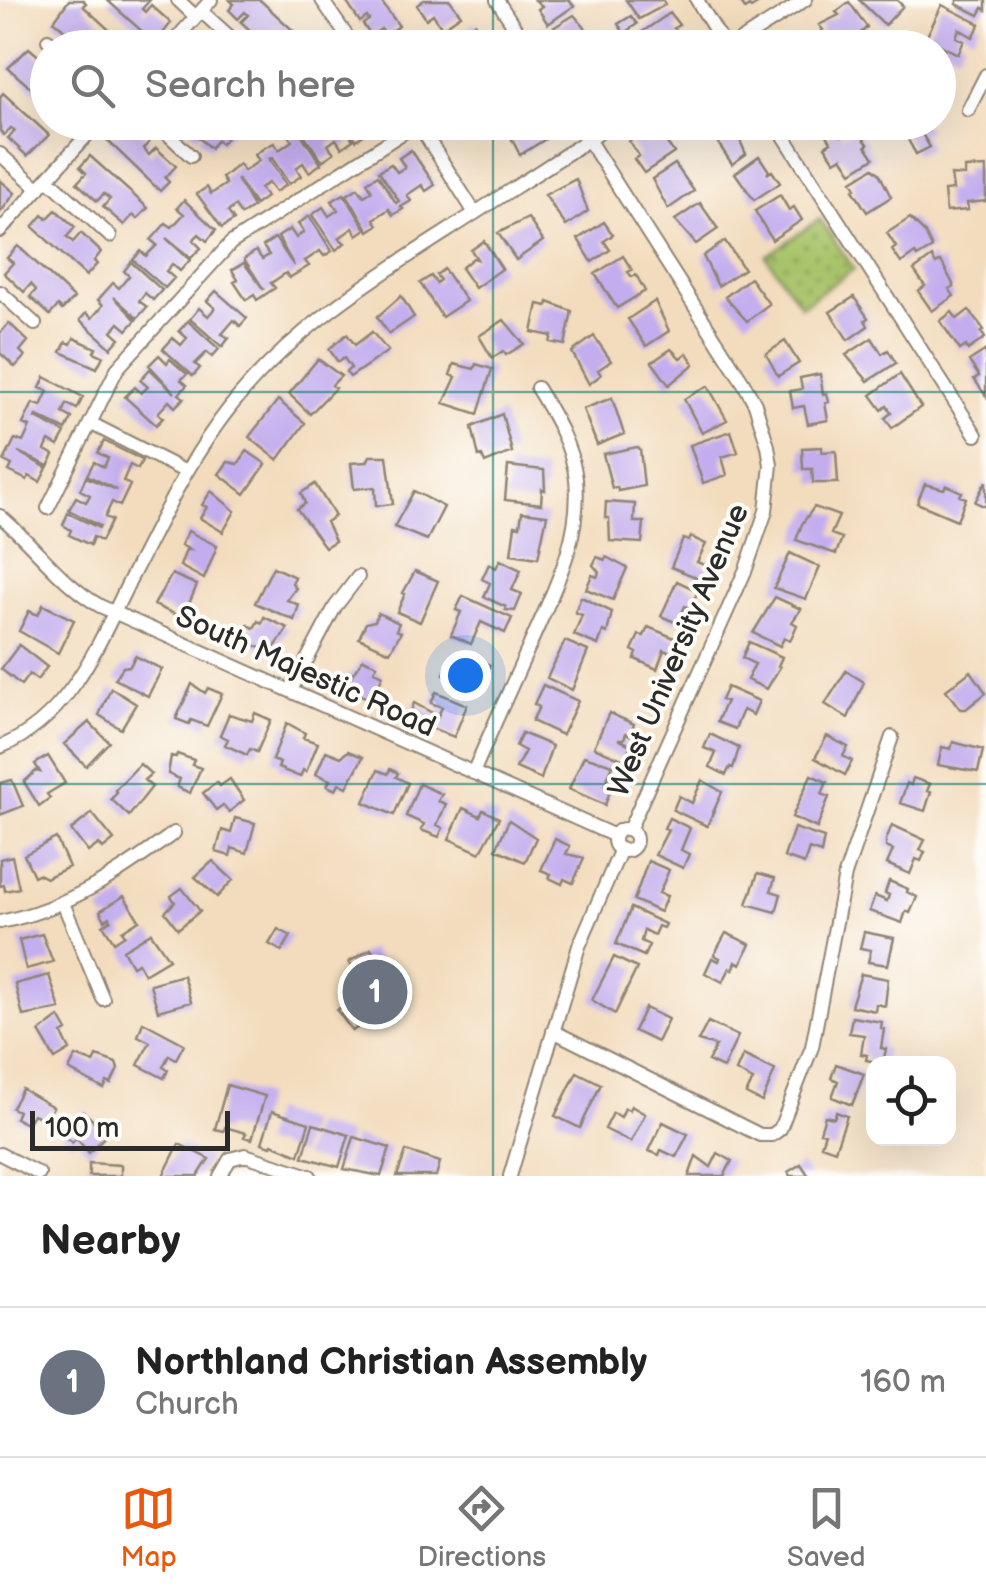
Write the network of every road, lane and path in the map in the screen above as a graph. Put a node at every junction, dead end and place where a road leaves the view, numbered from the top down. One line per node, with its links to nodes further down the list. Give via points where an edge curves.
1 (178, 0): 6 (street)
2 (322, 0): 9 (street)
3 (497, 0): 10 (street)
4 (696, 0): 11 (street)
5 (805, 0): 12 (street)
6 (203, 9): 7 (street); 8 (street)
7 (184, 30)
8 (224, 30)
9 (343, 30)
10 (516, 30)
11 (716, 30)
12 (757, 30)
13 (986, 74): 14 (street)
14 (968, 110)
15 (83, 140): 23 (street)
16 (174, 140): 22 (street)
17 (391, 140): 30 (street, via 231,243 117,369)
18 (428, 140): 24 (street)
19 (588, 140): 24 (street); 42 (street, West University Avenue, via 743,382 764,428 771,465 761,531 630,830 635,844 626,850)
20 (787, 140): 31 (street)
21 (0, 154): 23 (street)
22 (191, 156)
23 (43, 184): 25 (street); 26 (street)
24 (476, 213): 32 (street, via 361,286 298,336 231,406)
25 (0, 231)
26 (110, 236)
27 (0, 292): 28 (street)
28 (35, 324)
29 (537, 388): 40 (street, via 570,454 575,521 563,570)
30 (90, 423): 32 (street); 33 (street)
31 (976, 435)
32 (186, 472): 36 (street)
33 (48, 508)
34 (0, 516): 36 (street, South Majestic Road, via 75,592)
35 (358, 578): 37 (street)
36 (113, 612): 37 (street, South Majestic Road); 39 (street, via 64,700)
37 (291, 690): 40 (street, South Majestic Road)
38 (892, 737): 46 (street, via 844,875 812,1047 780,1129 760,1135)
39 (0, 747)
40 (473, 772): 42 (street, South Majestic Road)
41 (174, 833): 43 (street)
42 (618, 842): 46 (street)
43 (63, 903): 44 (street); 45 (street)
44 (0, 922)
45 (103, 999)
46 (552, 1031): 51 (street)
47 (0, 1154): 48 (street)
48 (40, 1174)
49 (220, 1176): 50 (street, via 230,1159 245,1156)
50 (310, 1176)
51 (510, 1176)

